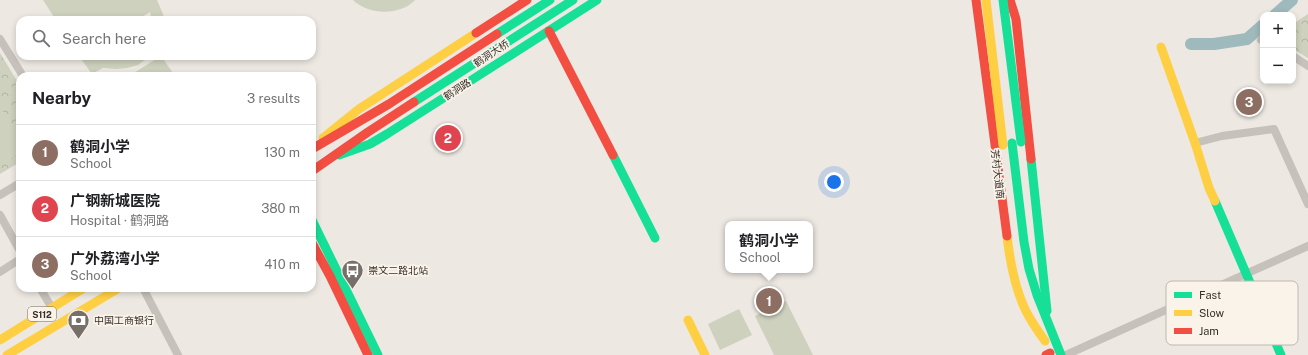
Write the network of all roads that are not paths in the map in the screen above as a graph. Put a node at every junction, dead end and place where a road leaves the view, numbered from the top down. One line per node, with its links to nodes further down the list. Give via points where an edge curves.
1 (527, 0): 15 (main road, via 359,109)
2 (550, 0): 18 (main road, 鹤洞大桥, via 389,104)
3 (573, 0): 19 (main road, 鹤洞大桥)
4 (597, 0): 9 (main road, 鹤洞路)
5 (976, 0): 44 (main road, 芳村大道南, via 1009,252 1018,289 1030,320)
6 (1003, 0): 16 (main road, bridge)
7 (1010, 0): 42 (main road, 芳村大道南, via 1016,19)
8 (988, 1): 16 (main road, 芳村大道南)
9 (549, 31): 19 (main road, 鹤洞路, via 370,144); 26 (main road)
10 (0, 39): 14 (street)
11 (1161, 47): 17 (main road)
12 (1296, 58): 13 (street)
13 (1308, 66)
14 (21, 72)
15 (316, 143)
16 (1012, 143): 42 (main road, 芳村大道南, via 1029,269); 44 (main road, 芳村大道南, via 1013,227 1020,271)
17 (1195, 143): 23 (street, via 1222,136 1274,129); 32 (main road, via 1209,188)
18 (316, 147)
19 (329, 159): 20 (main road, 鹤洞路)
20 (316, 168)
21 (16, 185): 22 (street)
22 (0, 195)
23 (1308, 204)
24 (0, 215): 27 (street)
25 (316, 228): 50 (main road)
26 (655, 238)
27 (16, 244)
28 (1308, 246): 32 (street)
29 (316, 250): 49 (main road)
30 (16, 262): 31 (street)
31 (0, 272)
32 (1246, 274): 33 (street); 34 (main road)
33 (1230, 281)
34 (1249, 281)
35 (42, 292): 39 (street)
36 (78, 292): 39 (main road, S112)
37 (112, 292): 47 (main road, S112)
38 (145, 292): 48 (street)
39 (52, 308): 43 (main road, S112)
40 (1166, 310): 53 (street)
41 (688, 320): 51 (main road)
42 (1048, 320): 52 (main road, 芳村大道南)
43 (0, 340)
44 (1045, 341): 46 (main road, 芳村大道南)
45 (1277, 345): 54 (main road)
46 (1049, 354)
47 (7, 355)
48 (178, 355)
49 (368, 355)
50 (378, 355)
51 (705, 355)
52 (1061, 355)
53 (1066, 355)
54 (1281, 355)

